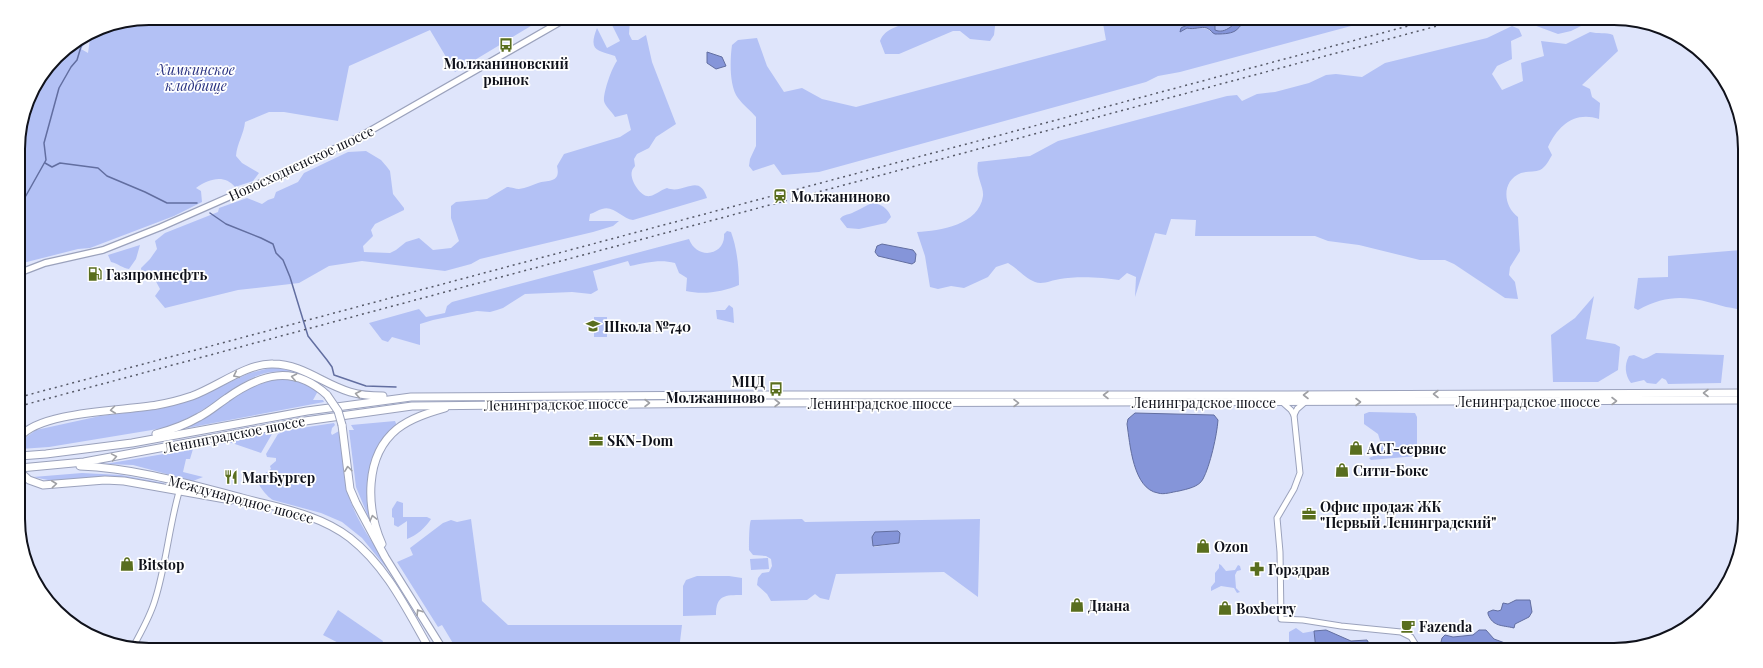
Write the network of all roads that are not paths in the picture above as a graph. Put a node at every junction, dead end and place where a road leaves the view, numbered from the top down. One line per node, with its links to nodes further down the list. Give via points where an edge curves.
1 (555, 25): 2 (main road, Новосходненское шоссе, via 361,136 288,171 114,246 45,263)
2 (25, 271)
3 (1738, 393): 4 (highway, Ленинградское шоссе, one-way to 4)
4 (411, 397): 10 (highway, one-way to 10, via 366,396 350,392 297,368 285,364 272,364 251,368 192,396 173,402 75,415 34,426); 11 (highway, Ленинградское шоссе, via 307,410 132,443)
5 (1738, 400): 7 (highway, Ленинградское шоссе, one-way to 5)
6 (1282, 402): 7 (highway, Ленинградское шоссе); 8 (highway, Ленинградское шоссе, one-way to 6); 9 (street)
7 (1305, 402): 9 (street)
8 (454, 405): 13 (highway, Ленинградское шоссе, one-way to 8, via 305,421 412,406); 18 (highway, one-way to 8, via 371,511 373,471 389,438 406,423)
9 (1294, 415): 22 (street, via 1300,473 1277,518 1281,619 1401,632 1411,637)
10 (25, 431)
11 (114, 444): 12 (highway, Ленинградское шоссе); 18 (highway, one-way to 11, bridge, via 350,488 338,411 316,385 286,375 265,377 248,384 200,417 176,428)
12 (25, 456)
13 (61, 465): 14 (highway, Ленинградское шоссе); 17 (highway, Международное шоссе, via 136,471)
14 (25, 468)
15 (25, 476): 16 (highway, one-way to 16, via 43,485 105,480 124,481)
16 (180, 492): 17 (highway); 19 (street, via 170,525 155,600)
17 (283, 509): 20 (highway, Международное шоссе, via 333,526 365,551 386,575)
18 (392, 568): 21 (highway, one-way to 18)
19 (135, 642)
20 (426, 643)
21 (439, 643)
22 (1415, 643)

